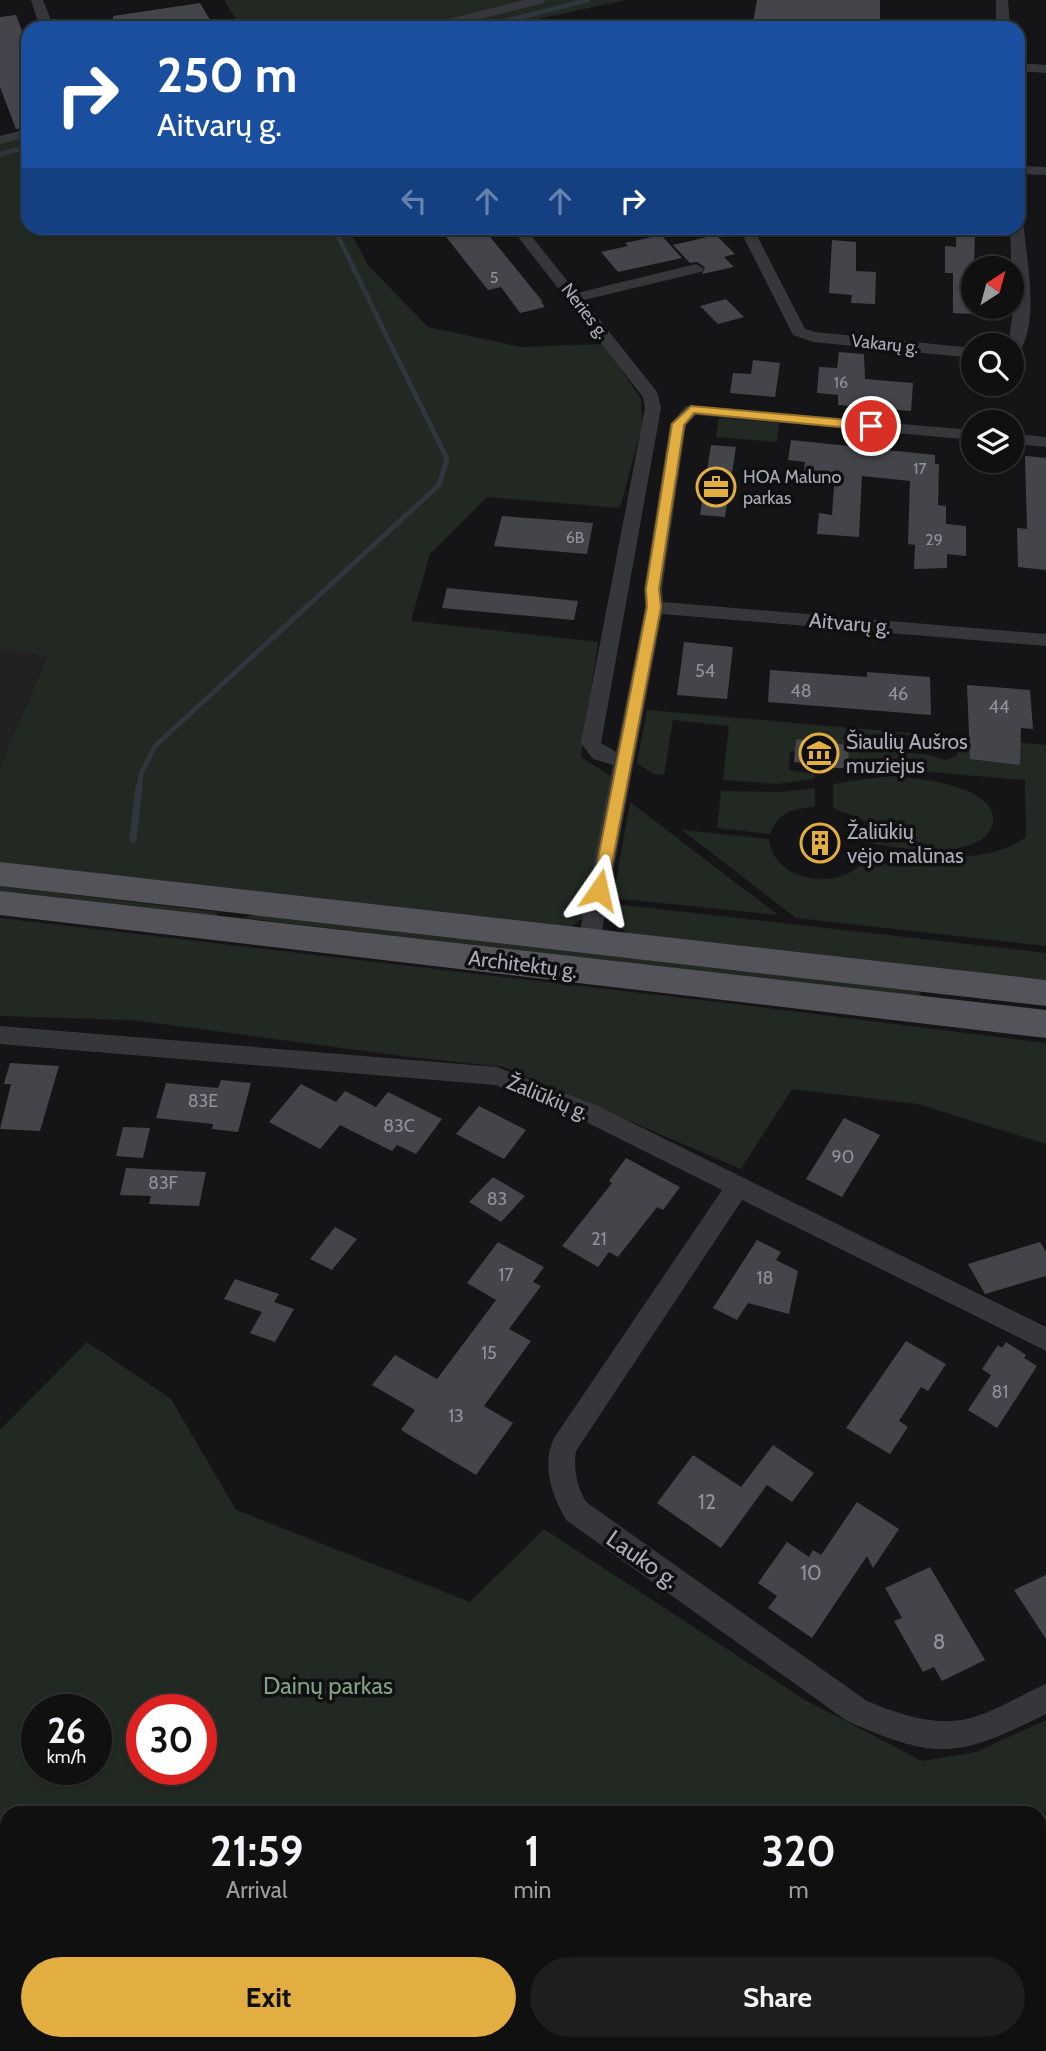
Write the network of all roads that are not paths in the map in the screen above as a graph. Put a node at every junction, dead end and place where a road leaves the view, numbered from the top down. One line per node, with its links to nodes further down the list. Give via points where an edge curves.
1 (37, 0): 4 (street)
2 (539, 0): 5 (street)
3 (1002, 0): 6 (street)
4 (44, 21)
5 (457, 21)
6 (1003, 21)
7 (1025, 68): 8 (street)
8 (1046, 69)
9 (21, 135): 10 (street)
10 (0, 140)
11 (1025, 170): 12 (street)
12 (1046, 172)
13 (524, 235): 17 (street, Neries g.)
14 (750, 235): 19 (street, Vakarų g., via 799,332 813,338)
15 (1017, 235): 18 (street)
16 (696, 269): 17 (street)
17 (574, 298): 25 (street, Neries g., via 651,396 653,408 591,743 603,757)
18 (1019, 333)
19 (961, 353)
20 (961, 434): 23 (street, via 691,410 678,424)
21 (1024, 440): 22 (street)
22 (1046, 442)
23 (654, 607): 24 (street, Aitvarų g.); 25 (street)
24 (1046, 640)
25 (624, 760): 29 (street)
26 (0, 874): 28 (main road, Architektų g.)
27 (0, 903): 28 (main road, Architektų g.)
28 (235, 916): 29 (main road, Architektų g.); 31 (main road, Architektų g.)
29 (589, 941): 31 (main road, Architektų g.)
30 (1046, 993): 31 (main road, Architektų g.)
31 (935, 996): 32 (main road, Architektų g.)
32 (1046, 1024)
33 (0, 1035): 34 (street, Žaliūkių g., via 497,1076 590,1113)
34 (737, 1188): 35 (street, Žaliūkių g.); 36 (street, Lauko g., via 563,1447 559,1463 576,1511 857,1711 888,1725 918,1733 968,1734)
35 (1046, 1340)
36 (1046, 1699)

